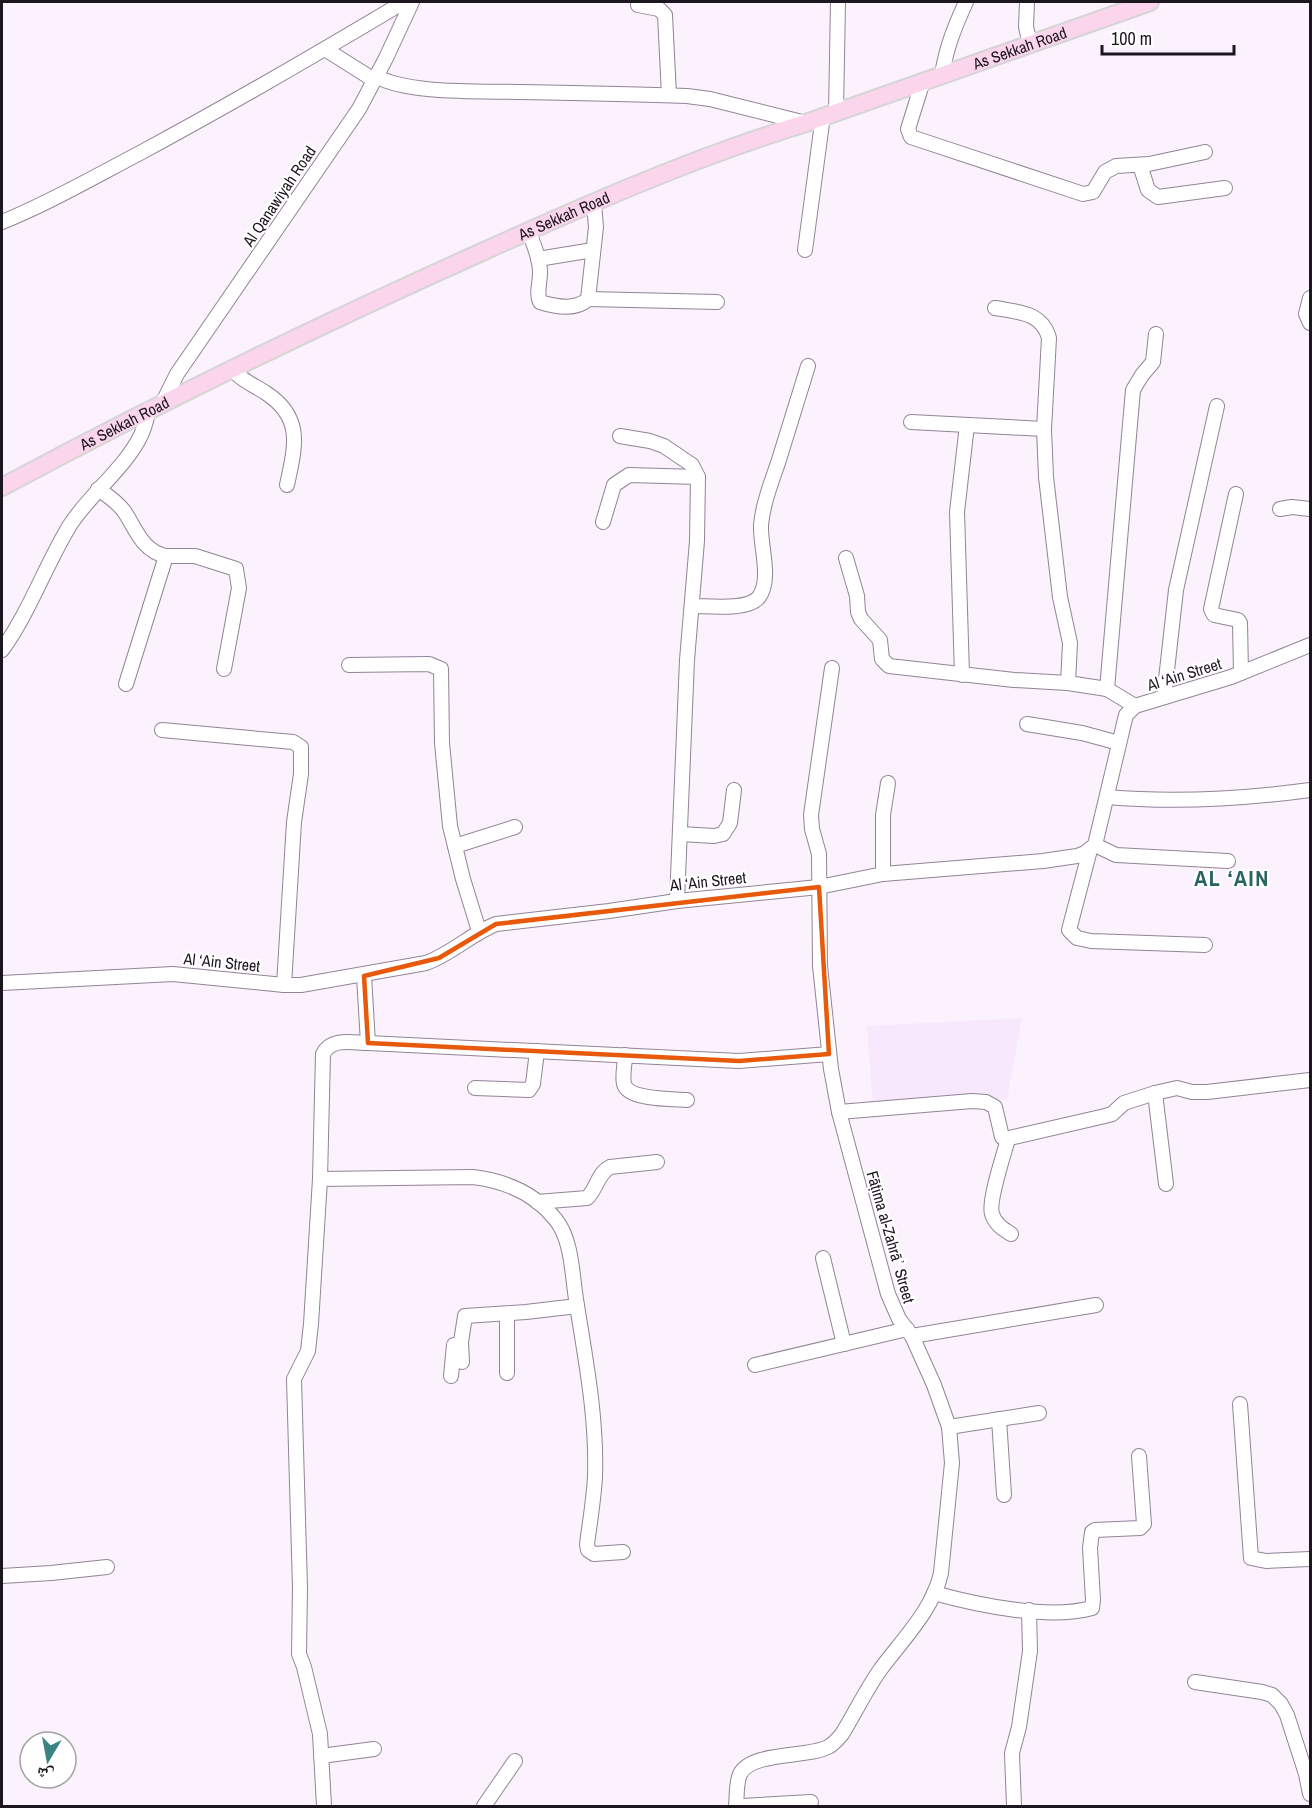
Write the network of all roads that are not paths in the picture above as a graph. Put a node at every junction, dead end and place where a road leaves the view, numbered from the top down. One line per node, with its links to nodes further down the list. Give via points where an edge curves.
1 (404, 2): 9 (street)
2 (412, 2): 11 (street, Al Qanawiyah Road)
3 (838, 2): 14 (street)
4 (966, 2): 10 (street, via 951,35)
5 (1027, 2): 8 (street)
6 (1150, 2): 8 (main road, As Sekkah Road)
7 (638, 5): 13 (street, via 659,9 665,15)
8 (1030, 43): 10 (main road, As Sekkah Road)
9 (325, 49): 11 (street); 20 (street, via 72,189)
10 (942, 75): 12 (main road, As Sekkah Road)
11 (375, 78): 13 (street, via 407,87); 33 (street, Al Qanawiyah Road, via 358,109)
12 (923, 81): 14 (main road, As Sekkah Road); 17 (street, via 908,129 915,140 1083,194 1097,188 1110,168)
13 (669, 96): 15 (street, via 710,99)
14 (829, 114): 15 (main road, As Sekkah Road); 23 (street)
15 (806, 123): 19 (main road, As Sekkah Road, via 755,139)
16 (1205, 152): 17 (street)
17 (1140, 165): 18 (street, via 1148,190 1158,197)
18 (1225, 188)
19 (594, 204): 21 (main road, As Sekkah Road); 22 (street)
20 (2, 222)
21 (528, 231): 24 (street); 32 (main road, As Sekkah Road)
22 (593, 250): 24 (street); 26 (street)
23 (805, 250)
24 (538, 259): 26 (street, via 540,302 574,307)
25 (1311, 298): 29 (street, via 1306,314)
26 (588, 299): 27 (street)
27 (717, 302)
28 (995, 308): 37 (street, via 1034,316 1047,332)
29 (1311, 323)
30 (1156, 334): 59 (street, via 1153,362 1133,390)
31 (808, 366): 49 (street, via 765,503 761,533 765,568 760,596 744,606)
32 (232, 368): 33 (main road, As Sekkah Road); 40 (street, via 279,403 293,425 295,443)
33 (156, 406): 41 (main road, As Sekkah Road); 42 (street, Al Qanawiyah Road, via 132,451)
34 (1217, 406): 60 (street, via 1176,590)
35 (911, 422): 36 (street)
36 (967, 425): 37 (street); 56 (street, via 957,512)
37 (1044, 429): 57 (street, via 1053,539 1070,643)
38 (620, 436): 39 (street, via 664,446 692,465)
39 (698, 477): 46 (street, via 629,475 614,485); 49 (street)
40 (287, 485)
41 (2, 487)
42 (98, 489): 47 (street, via 123,509 147,547); 51 (street, Al Qanawiyah Road, via 70,525)
43 (1236, 494): 55 (street, via 1212,609 1214,615 1240,623)
44 (1280, 508): 45 (street)
45 (1311, 509)
46 (603, 522)
47 (166, 556): 54 (street, via 195,556 236,569 239,588); 58 (street)
48 (846, 558): 56 (street, via 858,612 880,640 882,659 889,666)
49 (692, 606): 70 (street, via 686,668)
50 (1311, 645): 55 (street, Al ‘Ain Street)
51 (2, 650)
52 (349, 665): 71 (street, via 429,664 441,669 442,743)
53 (832, 668): 75 (street, Fāṭima al-Zahrāʾ Street, via 811,808 819,854)
54 (224, 669)
55 (1241, 673): 60 (street, Al ‘Ain Street)
56 (962, 675): 57 (street)
57 (1068, 683): 59 (street)
58 (126, 684)
59 (1107, 689): 61 (street)
60 (1164, 697): 61 (street, Al ‘Ain Street)
61 (1135, 706): 64 (street, Al ‘Ain Street, via 1126,715)
62 (1027, 724): 64 (street)
63 (162, 730): 81 (street, via 293,742 301,747)
64 (1119, 743): 68 (street, Al ‘Ain Street)
65 (888, 783): 74 (street, via 883,815)
66 (735, 790): 70 (street, via 730,823 723,834)
67 (1311, 790): 68 (street, via 1236,799 1169,801)
68 (1107, 797): 72 (street, Al ‘Ain Street)
69 (515, 827): 71 (street)
70 (681, 834): 76 (street)
71 (455, 846): 77 (street)
72 (1093, 847): 73 (street, via 1116,855); 74 (street, Al ‘Ain Street, via 1077,856 1043,861); 78 (street, via 1069,930 1077,938)
73 (1228, 861)
74 (883, 874): 75 (street, Al ‘Ain Street)
75 (819, 887): 76 (street, Al ‘Ain Street); 84 (street, Fāṭima al-Zahrāʾ Street, via 820,966)
76 (677, 901): 77 (street, Al ‘Ain Street, via 506,923)
77 (479, 931): 79 (street, Al ‘Ain Street, via 439,958)
78 (1204, 945)
79 (364, 976): 81 (street, Al ‘Ain Street); 82 (street)
80 (2, 983): 81 (street, Al ‘Ain Street, via 173,974)
81 (284, 985)
82 (368, 1043): 83 (street); 93 (street, via 337,1042 323,1054)
83 (537, 1051): 85 (street); 87 (street, via 529,1090)
84 (829, 1054): 85 (street, via 739,1061); 90 (street, Fāṭima al-Zahrāʾ Street)
85 (625, 1055): 89 (street, via 624,1085 629,1091 641,1096)
86 (1311, 1080): 88 (street, via 1206,1092 1177,1088)
87 (475, 1089)
88 (1155, 1093): 91 (street, via 1124,1103 1105,1116); 94 (street)
89 (687, 1100)
90 (839, 1112): 91 (street, via 986,1102 995,1107 1002,1137); 102 (street, Fāṭima al-Zahrāʾ Street, via 888,1294)
91 (1008, 1139): 96 (street, via 991,1212 997,1225)
92 (657, 1162): 95 (street, via 603,1170 587,1198)
93 (320, 1179): 95 (street, via 492,1179 515,1187); 122 (street, via 308,1351 294,1379 299,1654 320,1734)
94 (1166, 1184)
95 (537, 1202): 99 (street, via 561,1227)
96 (1011, 1234)
97 (823, 1258): 103 (street)
98 (1096, 1305): 102 (street)
99 (577, 1306): 100 (street); 114 (street, via 592,1409 595,1476 588,1550 594,1554)
100 (507, 1314): 101 (street); 106 (street)
101 (465, 1316): 104 (street); 107 (street, via 459,1316 457,1321)
102 (910, 1332): 103 (street); 111 (street, Fāṭima al-Zahrāʾ Street)
103 (844, 1344): 105 (street)
104 (462, 1362)
105 (755, 1365)
106 (507, 1373)
107 (451, 1376)
108 (1240, 1404): 115 (street, via 1251,1558)
109 (1039, 1413): 110 (street)
110 (999, 1419): 111 (street); 113 (street)
111 (949, 1427): 118 (street, Fāṭima al-Zahrāʾ Street, via 952,1463 946,1534)
112 (1139, 1456): 119 (street, via 1144,1524 1092,1532 1092,1608)
113 (1004, 1496)
114 (622, 1552)
115 (1311, 1559)
116 (107, 1567): 117 (street)
117 (2, 1576)
118 (934, 1593): 119 (street, via 965,1602); 128 (street, Fāṭima al-Zahrāʾ Street, via 835,1743 811,1753 765,1759 747,1766 739,1778)
119 (1029, 1610): 130 (street, via 1030,1650 1012,1753)
120 (1195, 1682): 124 (street, via 1272,1695 1287,1715)
121 (374, 1749): 122 (street)
122 (321, 1756): 126 (street)
123 (515, 1761): 127 (street)
124 (1311, 1794)
125 (812, 1802): 129 (street)
126 (324, 1806)
127 (484, 1806)
128 (736, 1806)
129 (742, 1806)
130 (1014, 1806)

